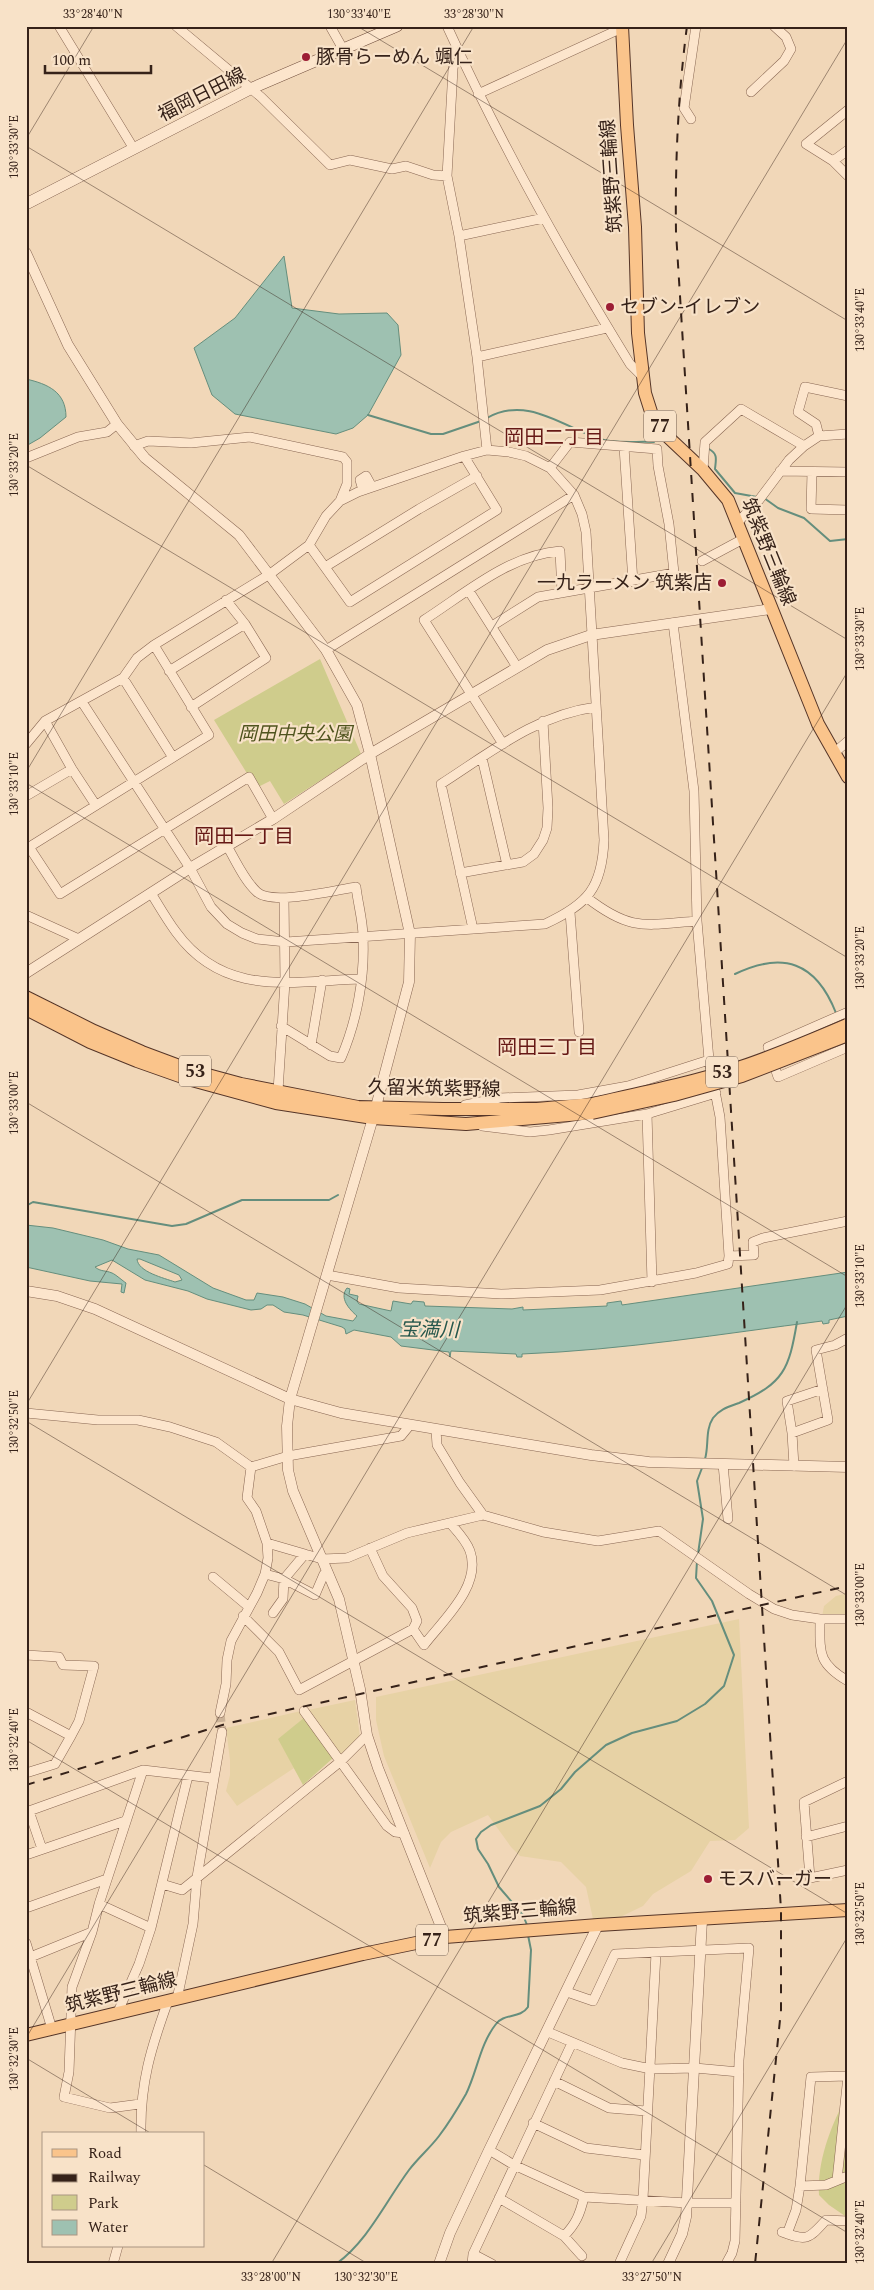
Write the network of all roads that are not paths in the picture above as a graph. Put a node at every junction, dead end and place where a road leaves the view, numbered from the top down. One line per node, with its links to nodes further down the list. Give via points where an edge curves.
1 (59, 26): 16 (street)
2 (176, 26): 11 (street)
3 (330, 26): 10 (street)
4 (397, 26): 10 (main road, 福岡日田線)
5 (447, 26): 9 (street)
6 (696, 26): 15 (street, via 684,108)
7 (774, 26): 12 (street, via 786,37 791,49 784,62)
8 (622, 27): 13 (street); 27 (main road, 筑紫野三輪線 / 77, via 626,125 636,226)
9 (456, 46): 13 (street); 19 (street)
10 (342, 49): 11 (main road, 福岡日田線)
11 (250, 89): 16 (main road, 福岡日田線); 19 (street, via 330,165 350,160 392,169 406,166)
12 (751, 92)
13 (478, 94): 22 (street)
14 (848, 110): 18 (street, via 806,144)
15 (691, 119)
16 (134, 149): 21 (main road, 福岡日田線)
17 (848, 150): 18 (street)
18 (833, 161): 20 (street)
19 (447, 176): 23 (street)
20 (848, 176)
21 (26, 204)
22 (544, 218): 23 (street); 25 (street)
23 (459, 236): 26 (street)
24 (26, 253): 29 (street, via 68,345)
25 (607, 328): 26 (street); 27 (street, via 630,364)
26 (477, 357): 37 (street)
27 (642, 376): 32 (main road, 筑紫野三輪線 / 77, via 652,415)
28 (848, 396): 31 (street, via 806,387 798,412 816,424)
29 (117, 424): 33 (street); 39 (street, via 107,432 78,436)
30 (848, 434): 31 (street)
31 (818, 436): 35 (street)
32 (668, 437): 36 (street); 41 (main road, 筑紫野三輪線 / 77)
33 (134, 446): 47 (street, via 148,441 191,443 250,437 343,457 348,462 347,484); 54 (street, via 159,472 239,535)
34 (624, 446): 36 (street); 40 (street, via 570,442); 55 (street)
35 (804, 446): 41 (street, via 741,409 705,442); 42 (street)
36 (657, 449): 55 (street, via 670,524 674,573)
37 (487, 450): 38 (street); 40 (street, via 526,456)
38 (464, 456): 45 (street); 47 (street)
39 (26, 458)
40 (550, 468): 46 (street)
41 (704, 470): 49 (main road, 筑紫野三輪線 / 77, via 728,500)
42 (780, 471): 43 (street); 49 (street)
43 (812, 472): 44 (street); 48 (street, via 811,509)
44 (848, 472)
45 (477, 476): 53 (street); 53 (street, via 497,510 350,602)
46 (574, 495): 56 (street, via 586,532); 66 (street)
47 (340, 501): 51 (street, via 326,516)
48 (848, 510)
49 (738, 522): 50 (main road, 筑紫野三輪線 / 77)
50 (743, 539): 52 (street); 60 (main road, 筑紫野三輪線 / 77)
51 (310, 545): 53 (street); 54 (street)
52 (702, 561)
53 (325, 567)
54 (270, 574): 59 (street); 66 (street)
55 (633, 582): 56 (street)
56 (588, 587): 58 (street); 64 (street)
57 (469, 591): 58 (street, via 516,562 540,553 560,551); 63 (street); 70 (street, via 424,620)
58 (562, 593): 63 (street, via 538,598)
59 (226, 600): 62 (street); 65 (street)
60 (771, 609): 61 (street); 79 (main road, 筑紫野三輪線 / 77, via 818,724)
61 (673, 623): 64 (street); 100 (street, via 694,791)
62 (245, 624): 68 (street); 72 (street, via 266,658)
63 (492, 626): 67 (street)
64 (591, 635): 67 (street, via 548,650); 73 (street)
65 (154, 645): 68 (street); 69 (street, via 137,658)
66 (326, 650): 80 (street, via 357,705)
67 (517, 666): 70 (street)
68 (170, 671): 72 (street)
69 (123, 678): 71 (street); 81 (street)
70 (471, 695): 78 (street); 80 (street)
71 (82, 702): 75 (street); 85 (street)
72 (191, 707): 81 (street, via 209,735)
73 (596, 707): 74 (street, via 571,710); 96 (street, via 603,864 597,882)
74 (543, 720): 78 (street); 92 (street, via 548,828 534,854 522,862)
75 (45, 721): 77 (street); 83 (street)
76 (848, 741): 79 (street)
77 (26, 744)
78 (503, 744): 82 (street)
79 (834, 753): 84 (main road, 筑紫野三輪線 / 77)
80 (370, 754): 88 (street); 102 (street)
81 (172, 756): 85 (street)
82 (482, 758): 92 (street); 94 (street, via 441,784)
83 (72, 769): 86 (street); 87 (street)
84 (848, 777)
85 (134, 781): 87 (street); 89 (street)
86 (26, 796)
87 (95, 804): 91 (street)
88 (273, 819): 89 (street, via 249,777); 90 (street)
89 (163, 829): 91 (street, via 60,894); 93 (street)
90 (228, 846): 93 (street); 97 (street, via 258,893)
91 (28, 848)
92 (507, 865): 94 (street)
93 (190, 868): 95 (street); 105 (street, via 212,907 227,924 257,939)
94 (460, 873): 101 (street)
95 (151, 893): 104 (street); 109 (street, via 176,932 208,964 242,978)
96 (586, 897): 98 (street); 100 (street, via 616,918 638,925)
97 (284, 898): 103 (street, via 356,887); 105 (street)
98 (570, 912): 101 (street, via 545,924); 115 (street)
99 (26, 915): 104 (street)
100 (697, 921): 119 (street)
101 (473, 929): 102 (street)
102 (410, 934): 103 (street); 124 (street, via 409,982)
103 (363, 937): 105 (street); 107 (street)
104 (79, 939): 106 (street)
105 (286, 942): 109 (street)
106 (26, 973)
107 (361, 979): 108 (street); 117 (street, via 353,1023 341,1058 330,1056)
108 (322, 980): 109 (street); 117 (street)
109 (285, 982): 114 (street)
110 (26, 997): 120 (main road, 久留米筑紫野線 / 53, via 142,1052 193,1071)
111 (26, 1009): 124 (main road, 久留米筑紫野線 / 53, via 90,1042 188,1079 276,1103)
112 (848, 1012): 118 (street, via 768,1047 778,1077)
113 (848, 1024): 122 (main road, 久留米筑紫野線 / 53, bridge, via 740,1067)
114 (280, 1026): 117 (street); 120 (street)
115 (579, 1032)
116 (848, 1036): 122 (main road, 久留米筑紫野線 / 53, bridge, via 742,1076 674,1095)
117 (311, 1045)
118 (848, 1047)
119 (709, 1060): 121 (street); 123 (street, via 628,1086 578,1095 500,1098)
120 (278, 1091): 124 (main road, 久留米筑紫野線 / 53)
121 (716, 1093): 125 (street); 128 (street)
122 (592, 1108): 123 (main road, 久留米筑紫野線 / 53); 126 (main road, 久留米筑紫野線 / 53)
123 (443, 1109): 124 (main road, 久留米筑紫野線 / 53)
124 (375, 1112): 126 (main road, 久留米筑紫野線 / 53); 129 (street)
125 (647, 1114): 126 (street, via 530,1132); 130 (street)
126 (466, 1124)
127 (848, 1221): 128 (street, via 763,1238 753,1242 754,1255)
128 (730, 1256): 130 (street, via 728,1264)
129 (326, 1279): 130 (street, via 399,1288 501,1294 600,1290); 134 (street)
130 (652, 1282)
131 (26, 1291): 134 (street, via 57,1296 96,1309)
132 (848, 1338): 133 (street, via 816,1350)
133 (823, 1389): 138 (street, via 828,1420); 138 (street, via 787,1401)
134 (290, 1399): 136 (street, via 341,1413); 139 (street)
135 (26, 1413): 142 (street, via 138,1420 170,1427 216,1442)
136 (410, 1425): 137 (street); 139 (street, via 401,1436)
137 (436, 1430): 140 (street, via 648,1462); 144 (street, via 437,1445)
138 (792, 1433): 141 (street)
139 (288, 1456): 142 (street); 150 (street, via 293,1491)
140 (723, 1464): 141 (street); 145 (street)
141 (794, 1466): 143 (street)
142 (251, 1467): 147 (street, via 247,1498 256,1511)
143 (848, 1467)
144 (483, 1515): 146 (street); 159 (street, via 543,1532 598,1541 659,1531 774,1609)
145 (728, 1519)
146 (450, 1522): 148 (street, via 407,1533); 160 (street, via 470,1552 470,1581 424,1645)
147 (267, 1543): 149 (street); 152 (street)
148 (370, 1548): 150 (street, via 347,1558); 160 (street, via 383,1576 416,1614 417,1621)
149 (305, 1554): 150 (street); 154 (street)
150 (322, 1559): 151 (street)
151 (328, 1572): 154 (street, via 315,1595); 162 (street)
152 (265, 1574): 154 (street); 155 (street)
153 (213, 1577): 155 (street)
154 (284, 1579): 156 (street, via 283,1599)
155 (249, 1607): 157 (street)
156 (273, 1613)
157 (243, 1616): 162 (street, via 279,1652 300,1690); 166 (street, via 231,1640)
158 (848, 1619): 159 (street)
159 (820, 1620): 163 (street, via 820,1654 834,1673)
160 (412, 1629): 162 (street)
161 (26, 1654): 169 (street, via 60,1657 62,1665 94,1666 79,1721)
162 (354, 1661): 168 (street)
163 (848, 1681)
164 (304, 1711): 170 (street)
165 (26, 1712): 169 (street)
166 (220, 1713)
167 (222, 1732): 174 (street)
168 (367, 1735): 170 (street); 178 (street)
169 (71, 1736): 172 (street, via 55,1764)
170 (341, 1761): 178 (street, via 387,1826 395,1832); 183 (street)
171 (143, 1770): 173 (street); 176 (street); 180 (street, via 29,1810)
172 (26, 1773)
173 (188, 1776): 174 (street); 185 (street)
174 (212, 1778): 183 (street)
175 (848, 1781): 179 (street, via 804,1802)
176 (125, 1821): 180 (street); 186 (street)
177 (848, 1826): 179 (street)
178 (404, 1833): 193 (street)
179 (806, 1837): 182 (street, via 810,1878)
180 (42, 1849): 181 (street)
181 (26, 1855)
182 (848, 1870)
183 (197, 1877): 185 (street, via 182,1890); 199 (street, via 193,1924)
184 (104, 1880): 187 (street)
185 (162, 1884): 191 (street)
186 (99, 1904): 191 (street); 192 (street)
187 (26, 1908)
188 (848, 1910): 189 (main road, 筑紫野三輪線 / 77)
189 (702, 1920): 190 (main road, 筑紫野三輪線 / 77); 195 (street)
190 (598, 1925): 193 (main road, 筑紫野三輪線 / 77); 198 (street)
191 (151, 1928): 200 (street, via 140,1964)
192 (92, 1932): 197 (street); 201 (street, via 72,1987)
193 (445, 1937): 199 (main road, 筑紫野三輪線 / 77)
194 (26, 1943): 197 (street)
195 (701, 1949): 196 (street); 206 (street); 208 (street, via 749,1948)
196 (656, 1953): 198 (street, via 616,1954 593,2001); 207 (street)
197 (29, 1958): 202 (street)
198 (567, 1992): 203 (street)
199 (172, 2000): 200 (main road, 筑紫野三輪線 / 77); 211 (street, via 148,2058)
200 (117, 2014): 201 (main road, 筑紫野三輪線 / 77)
201 (70, 2025): 202 (main road, 筑紫野三輪線 / 77); 211 (street, via 70,2072 64,2097 110,2108)
202 (52, 2029): 204 (main road, 筑紫野三輪線 / 77)
203 (548, 2032): 205 (street); 215 (street)
204 (26, 2035)
205 (572, 2043): 207 (street, via 622,2063); 210 (street)
206 (695, 2068): 207 (street); 208 (street); 224 (street)
207 (651, 2069): 212 (street)
208 (738, 2072): 225 (street)
209 (848, 2076): 219 (street); 220 (street, via 812,2077)
210 (554, 2081): 212 (street, via 609,2108); 213 (street)
211 (140, 2104): 214 (street)
212 (646, 2111): 216 (street)
213 (533, 2123): 216 (street, via 586,2148); 217 (street)
214 (141, 2132)
215 (489, 2150): 217 (street); 232 (street)
216 (644, 2155): 223 (street)
217 (514, 2165): 221 (street); 222 (street)
218 (848, 2176): 219 (street)
219 (837, 2180): 220 (street, via 815,2187)
220 (800, 2186): 226 (street, via 796,2210 785,2233 802,2239 811,2237 826,2220)
221 (584, 2197): 223 (street); 227 (street, via 580,2214)
222 (498, 2198): 227 (street); 230 (street)
223 (643, 2199): 224 (street); 234 (street, via 641,2216)
224 (688, 2203): 225 (street); 235 (street, via 682,2234)
225 (736, 2203): 236 (street, via 735,2241)
226 (848, 2221)
227 (564, 2236): 229 (street)
228 (117, 2248): 231 (street)
229 (582, 2256)
230 (472, 2259): 233 (street)
231 (113, 2264)
232 (439, 2264)
233 (492, 2264)
234 (619, 2264)
235 (668, 2264)
236 (726, 2264)

